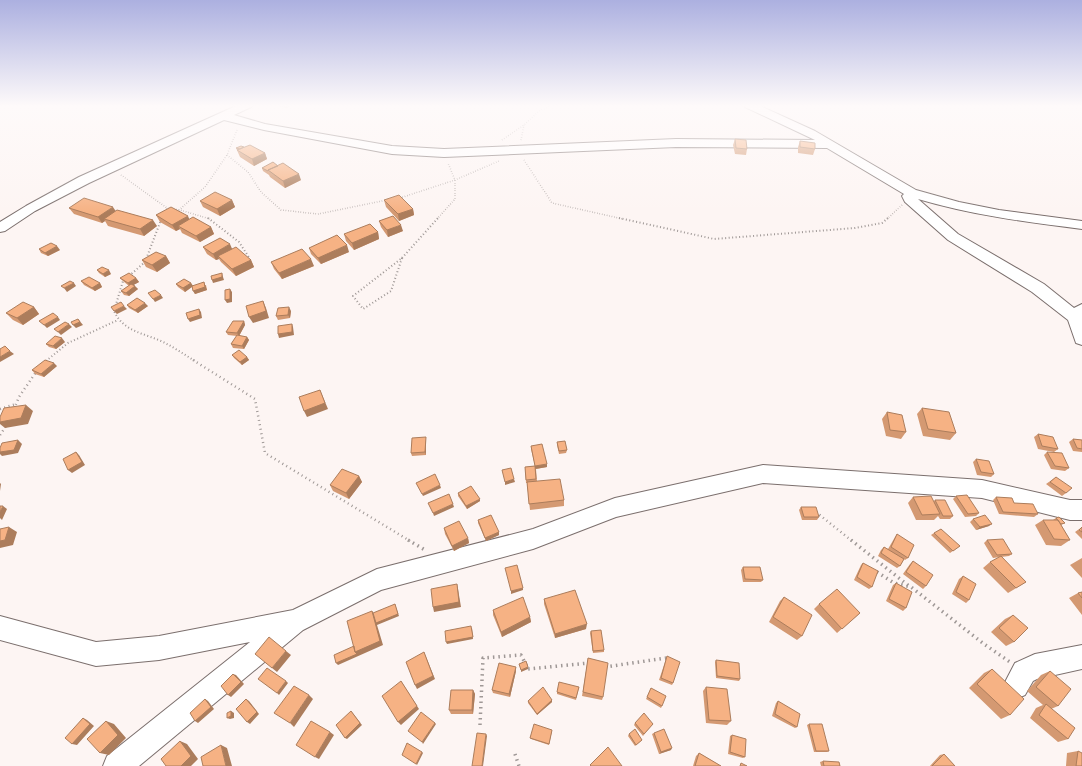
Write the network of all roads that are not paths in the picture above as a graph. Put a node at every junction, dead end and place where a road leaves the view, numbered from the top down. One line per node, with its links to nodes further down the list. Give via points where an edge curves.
1 (169, 141): 6 (street, via 111,167)
2 (341, 141): 4 (street, via 392,150 444,153 676,142)
3 (824, 141): 4 (street)
4 (829, 144): 5 (street)
5 (911, 196): 7 (street, via 999,214); 9 (street, via 953,237)
6 (6, 222): 8 (street)
7 (1082, 225)
8 (0, 228)
9 (1078, 313): 10 (street)
10 (1082, 339)
11 (1082, 510): 12 (street, via 1070,510 982,489 763,474 615,508 533,539 377,580)
12 (294, 622): 13 (street, via 159,648 96,654); 16 (street)
13 (0, 628)
14 (1082, 657): 15 (street, via 1035,667)
15 (1020, 679)
16 (117, 766)

